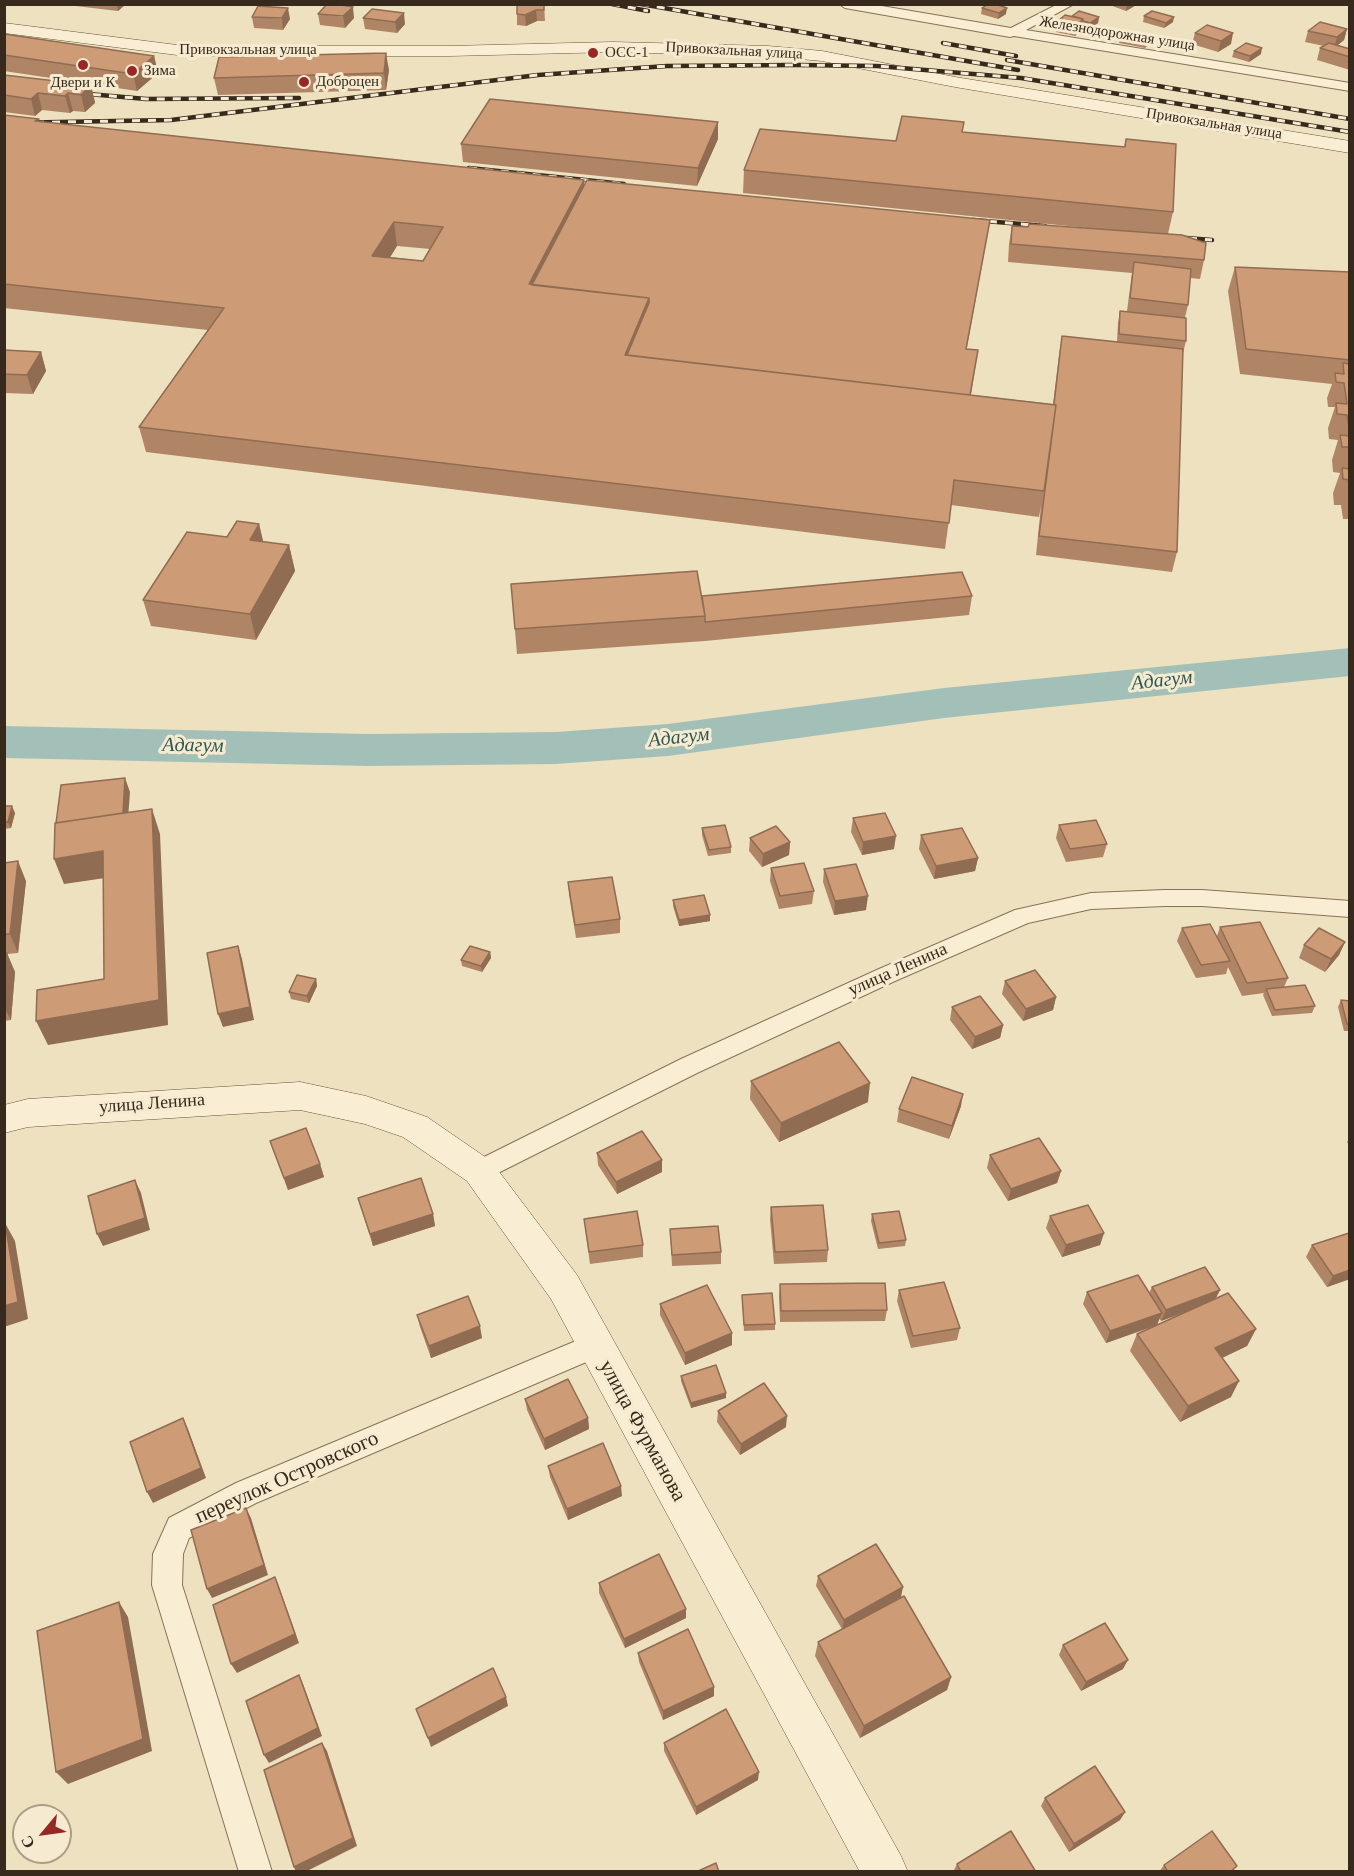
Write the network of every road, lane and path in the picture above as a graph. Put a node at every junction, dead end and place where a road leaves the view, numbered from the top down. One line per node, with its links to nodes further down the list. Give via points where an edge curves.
1 (845, 4): 4 (street, Железнодорожная улица)
2 (1068, 4): 4 (street)
3 (4, 28): 6 (main road, Привокзальная улица, via 185,51 613,47 768,51 822,56 955,82)
4 (1010, 33): 5 (street, Железнодорожная улица)
5 (1350, 87)
6 (1350, 147)
7 (1350, 909): 10 (street, улица Ленина, via 1165,898 1091,901 1023,916 689,1066)
8 (300, 1096): 9 (main road, улица Ленина, via 28,1113); 10 (main road, улица Фурманова, via 366,1110 415,1127)
9 (4, 1119)
10 (479, 1171): 11 (main road, улица Фурманова, via 564,1287)
11 (595, 1345): 12 (street, переулок Островского, via 246,1493 179,1528 168,1554 167,1584); 13 (main road, улица Фурманова)
12 (256, 1872)
13 (885, 1872)

